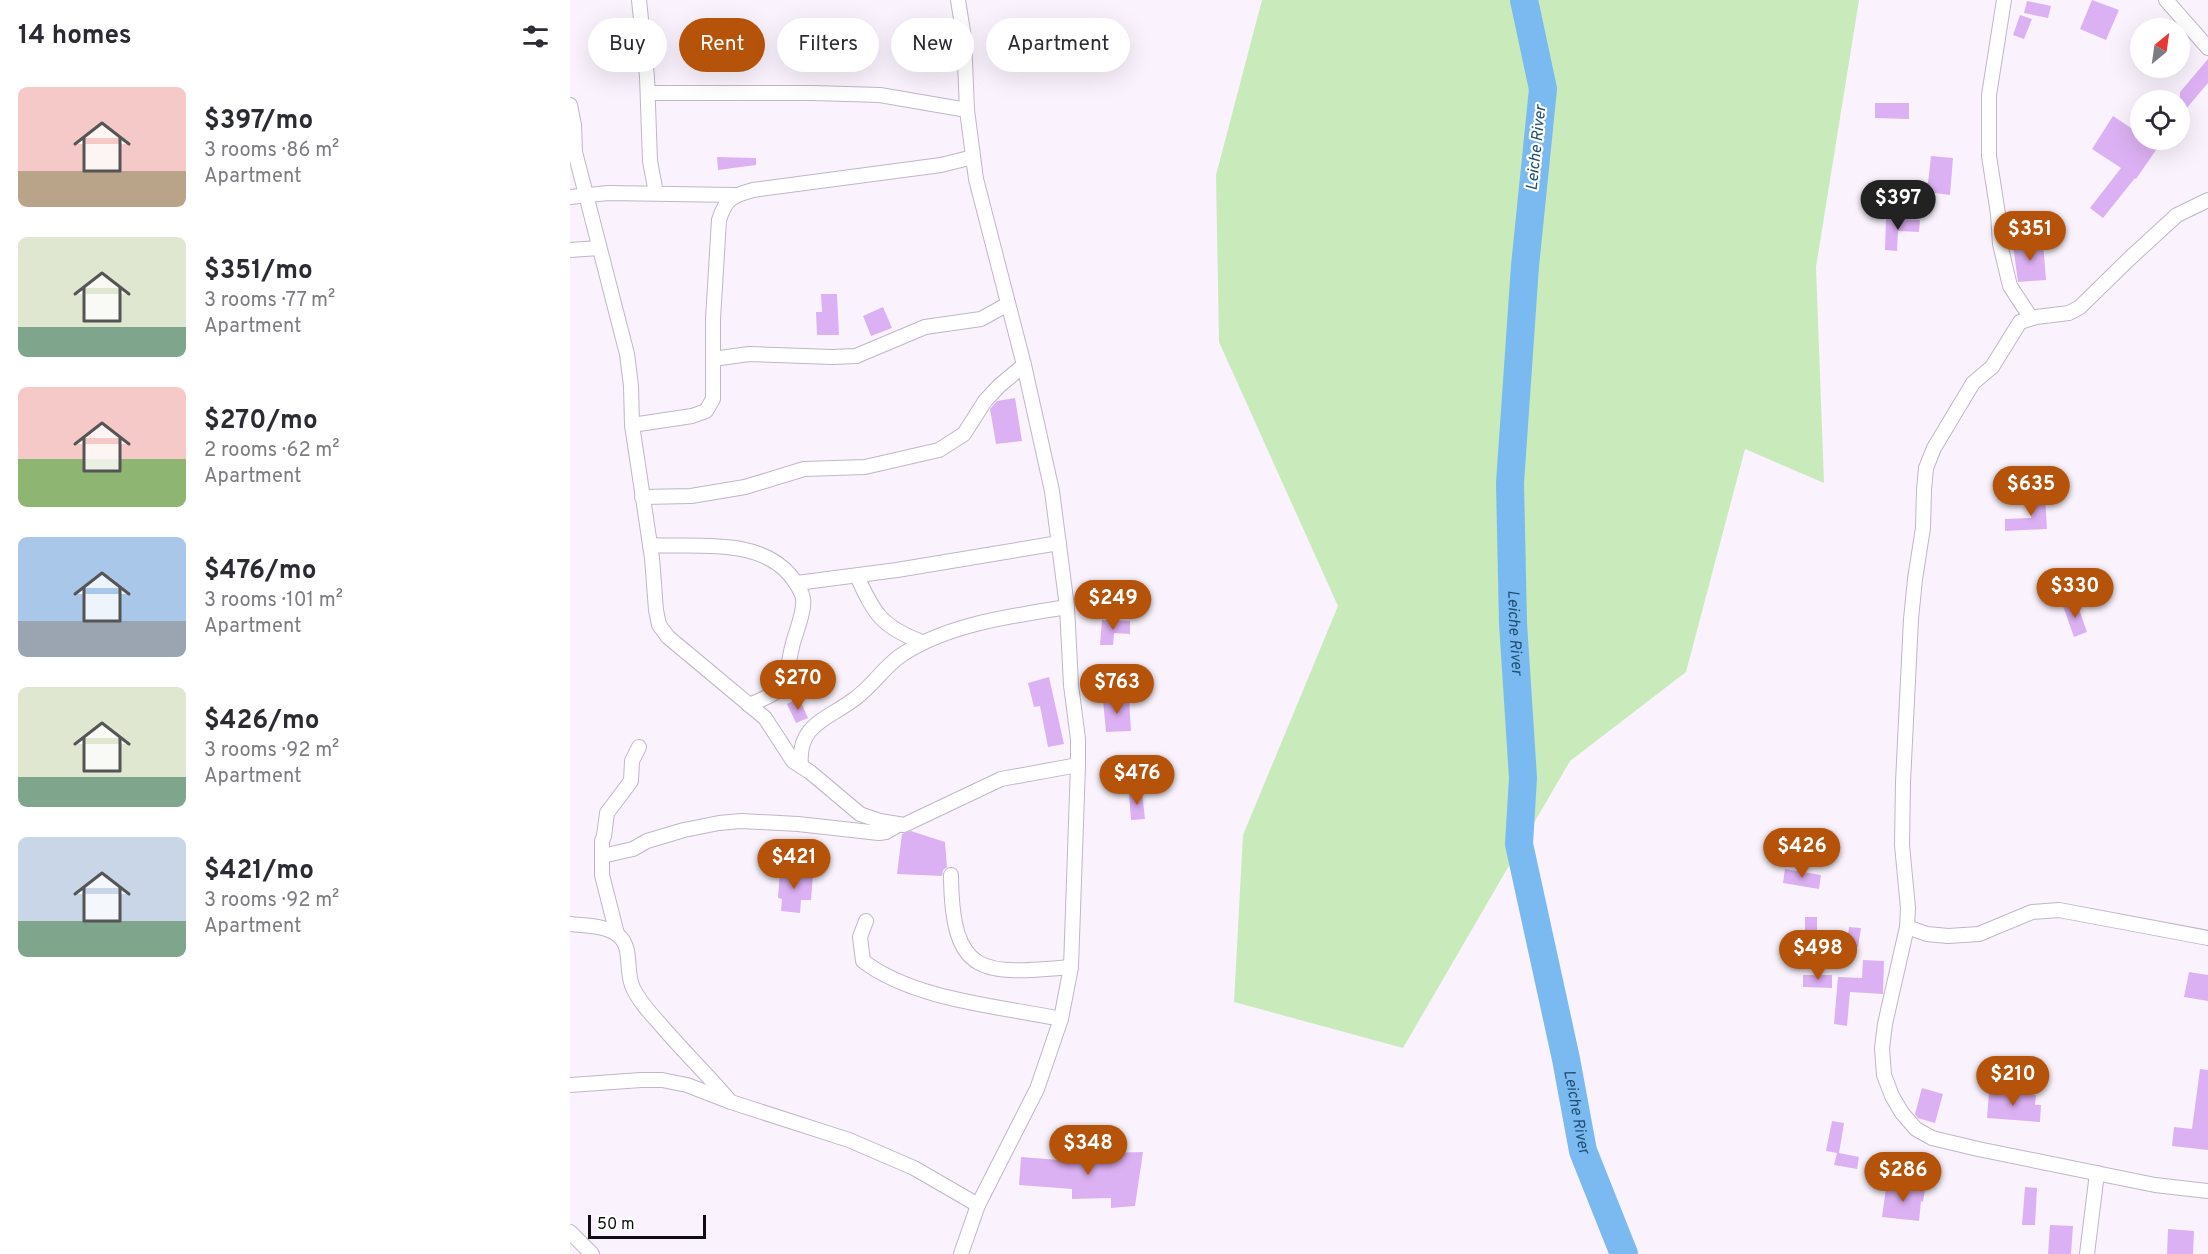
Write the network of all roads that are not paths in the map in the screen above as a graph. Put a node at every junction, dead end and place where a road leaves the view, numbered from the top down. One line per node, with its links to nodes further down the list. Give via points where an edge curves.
1 (639, 0): 6 (street)
2 (958, 0): 8 (street)
3 (2004, 0): 19 (street, via 1989,95 1989,156 2000,244 2010,286)
4 (2166, 0): 5 (street)
5 (2208, 48)
6 (648, 93): 8 (street, via 880,95); 11 (street, via 650,161)
7 (570, 105): 9 (street)
8 (967, 111): 10 (street)
9 (572, 125): 12 (street)
10 (973, 157): 13 (street); 18 (street)
11 (656, 193): 12 (street); 13 (street)
12 (586, 194): 14 (street); 16 (street)
13 (735, 195): 20 (street, via 723,206 719,220)
14 (570, 197)
15 (2208, 200): 19 (street, via 2177,215 2080,307 2069,313)
16 (599, 248): 17 (street); 22 (street, via 627,354)
17 (570, 250)
18 (1008, 304): 20 (street, via 981,319 925,327 856,356 749,354); 21 (street)
19 (2031, 318): 39 (street, via 2016,326 1997,360 1973,383 1926,468 1911,619 1903,782)
20 (713, 359): 22 (street, via 713,399 706,411)
21 (1024, 365): 23 (street, via 985,401 964,434 939,450 865,467 804,469 745,487 691,496); 24 (street, via 1052,491)
22 (632, 425): 23 (street)
23 (642, 496): 25 (street)
24 (1059, 543): 26 (street); 28 (street)
25 (650, 545): 27 (street, via 740,548 774,561); 30 (street, via 659,625)
26 (857, 576): 27 (street); 29 (street, via 888,626)
27 (797, 584): 30 (street, via 804,597 803,606 786,681 774,695)
28 (1067, 607): 29 (street, via 1007,617); 32 (street)
29 (922, 642): 33 (street, via 897,658 855,699 811,728 800,748)
30 (749, 705): 33 (street, via 765,718 785,751)
31 (639, 747): 35 (street, via 632,761 631,781 604,819)
32 (1078, 765): 34 (street, via 1001,779); 42 (street)
33 (801, 766): 34 (street, via 860,814)
34 (898, 825): 35 (street, via 879,833 759,821 719,823)
35 (602, 856): 40 (street, via 605,892)
36 (951, 875): 42 (street, via 954,919 968,955 978,964 1005,971)
37 (866, 921): 43 (street, via 860,937 863,961 878,972 954,998)
38 (570, 924): 40 (street)
39 (1906, 927): 41 (street, via 1927,934 1979,934 2032,912 2059,910); 46 (street, via 1882,1048 1884,1075 1902,1113 1932,1138)
40 (617, 934): 45 (street, via 627,950 629,981 635,993)
41 (2208, 938)
42 (1071, 967): 43 (street)
43 (1061, 1019): 48 (street, via 1037,1089)
44 (570, 1085): 45 (street, via 662,1080)
45 (731, 1102): 48 (street, via 849,1140 914,1168)
46 (2097, 1173): 47 (street); 52 (street)
47 (2208, 1191)
48 (978, 1205): 51 (street)
49 (570, 1232): 50 (street)
50 (592, 1254)
51 (961, 1254)
52 (2086, 1254)

